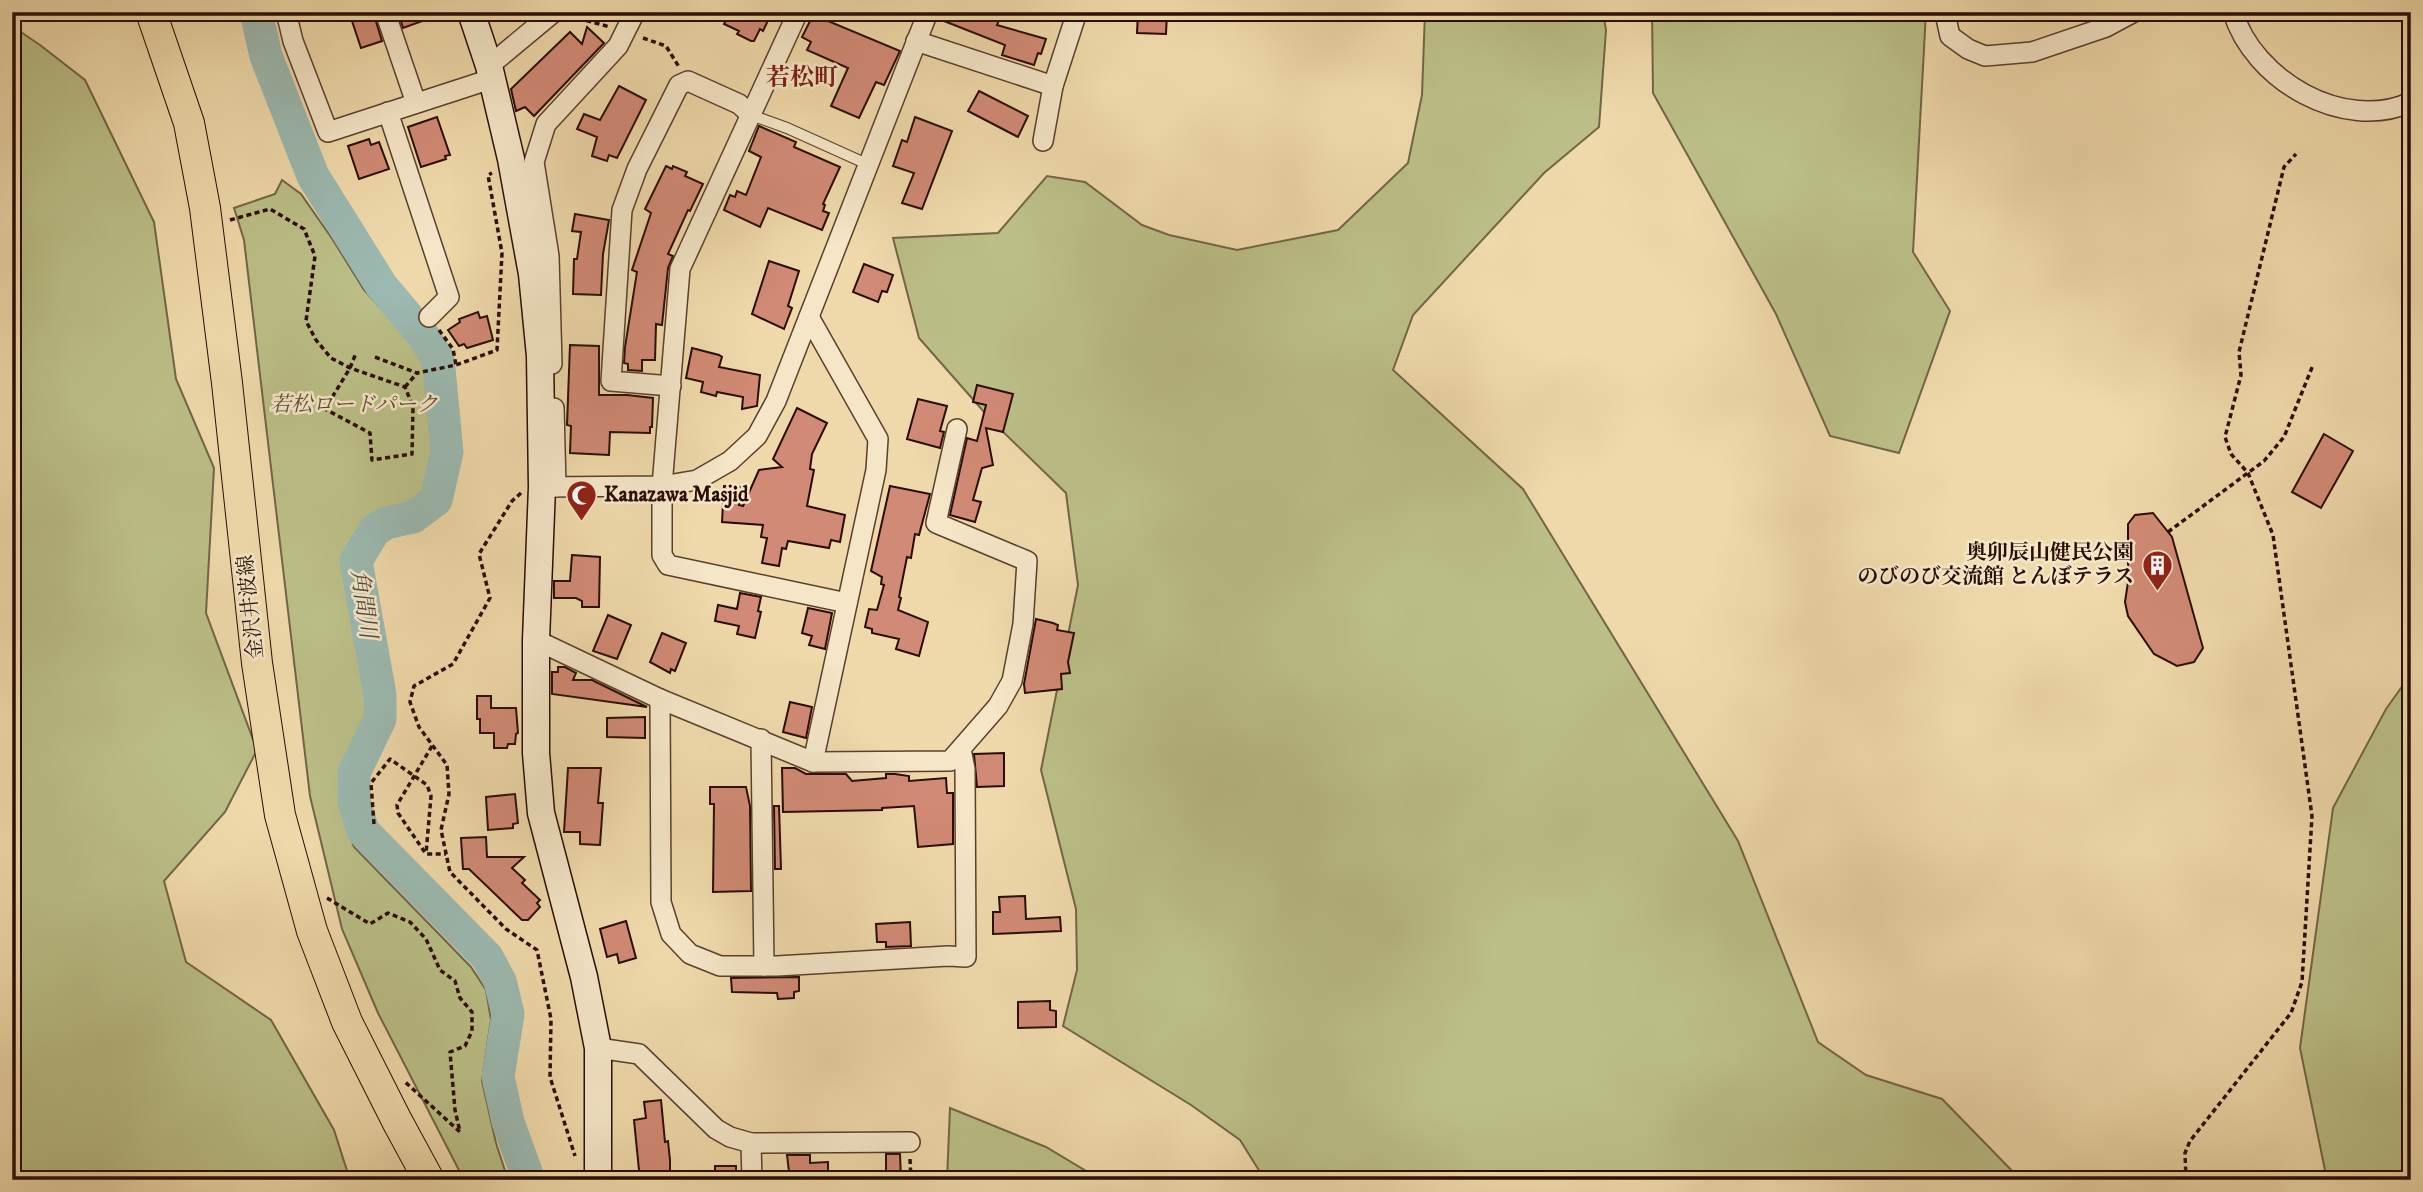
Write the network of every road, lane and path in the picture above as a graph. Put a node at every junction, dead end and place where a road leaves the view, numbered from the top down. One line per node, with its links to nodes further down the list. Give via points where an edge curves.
1 (16, 12): 14 (path)
2 (151, 12): 62 (main road, 金沢井波線, via 189,123 205,208 257,663 280,815 312,931 347,1022)
3 (285, 12): 22 (street, via 328,132)
4 (385, 12): 21 (street)
5 (471, 12): 17 (street)
6 (635, 12): 15 (street)
7 (798, 12): 23 (street)
8 (928, 12): 16 (street)
9 (1077, 12): 19 (street)
10 (1948, 12): 11 (street, via 1950,36 1985,56 2032,52 2106,27)
11 (2134, 12)
12 (2233, 12): 20 (street, via 2251,49 2285,83 2321,102 2353,110 2394,109)
13 (560, 14): 15 (path); 17 (street)
14 (12, 27)
15 (625, 31): 18 (path, via 666,46); 42 (street, via 618,46 546,124 534,162 549,256)
16 (916, 41): 19 (street); 26 (street)
17 (490, 73): 21 (street); 42 (street, via 532,274 540,356)
18 (688, 81): 23 (street, via 739,104); 37 (street, via 679,85 622,210 611,382)
19 (1053, 86): 24 (street)
20 (2411, 102)
21 (416, 103): 22 (street)
22 (387, 113): 29 (street, via 449,297)
23 (751, 115): 26 (lane); 37 (street, via 680,269)
24 (1043, 141)
25 (2296, 154): 40 (path, via 2284,167 2239,352 2241,375 2225,437 2231,454)
26 (867, 164): 30 (street)
27 (498, 172): 33 (path, via 488,175 502,253 497,350)
28 (225, 222): 35 (path, via 270,209 304,229 316,256 306,321 331,358)
29 (429, 317): 33 (path, via 453,349)
30 (809, 317): 41 (street, via 757,436 730,461 697,480); 44 (street, via 878,439 876,470)
31 (356, 353): 35 (path)
32 (375, 357): 36 (path)
33 (456, 365): 36 (path)
34 (2313, 365): 40 (path, via 2284,437)
35 (350, 368): 38 (path); 38 (path, via 325,409 370,433 372,460 412,454 413,407)
36 (416, 373): 38 (path)
37 (671, 386): 41 (street)
38 (405, 387)
39 (957, 429): 49 (street, via 936,523 1027,561 1023,624 1012,681 998,706)
40 (2248, 473): 43 (path); 64 (path, via 2273,535 2312,816 2302,982 2291,1013 2190,1141 2185,1153)
41 (662, 486): 42 (street); 44 (street, via 662,555 668,565)
42 (541, 488): 45 (street); 48 (path, via 512,501 479,554 490,598 453,664 414,686 410,702)
43 (2168, 532)
44 (847, 603): 50 (street)
45 (536, 640): 46 (street); 57 (street, via 541,813)
46 (660, 698): 47 (street); 56 (street, via 661,902 671,934 690,954 720,966)
47 (761, 739): 50 (street); 56 (street)
48 (432, 746): 51 (path); 53 (path, via 447,765 449,794 441,830)
49 (961, 749): 50 (street, via 950,761); 56 (street, via 965,769 966,957)
50 (813, 762)
51 (414, 776): 52 (path, via 390,759 371,783); 54 (path, via 427,785 431,796); 54 (path, via 397,805 398,813)
52 (374, 824)
53 (446, 854): 54 (path); 61 (path, via 450,872 506,929 537,950 551,1019 550,1077 574,1156)
54 (426, 855)
55 (327, 898): 58 (path, via 370,924 388,914 410,922 426,939 440,970 455,981 460,998 472,1012 472,1031 464,1046 450,1052 460,1132)
56 (764, 965)
57 (598, 1048): 60 (street, via 639,1054 716,1129); 61 (street)
58 (402, 1078)
59 (910, 1142): 60 (street)
60 (751, 1143): 63 (street)
61 (598, 1168)
62 (429, 1180)
63 (752, 1180)
64 (2186, 1180)

